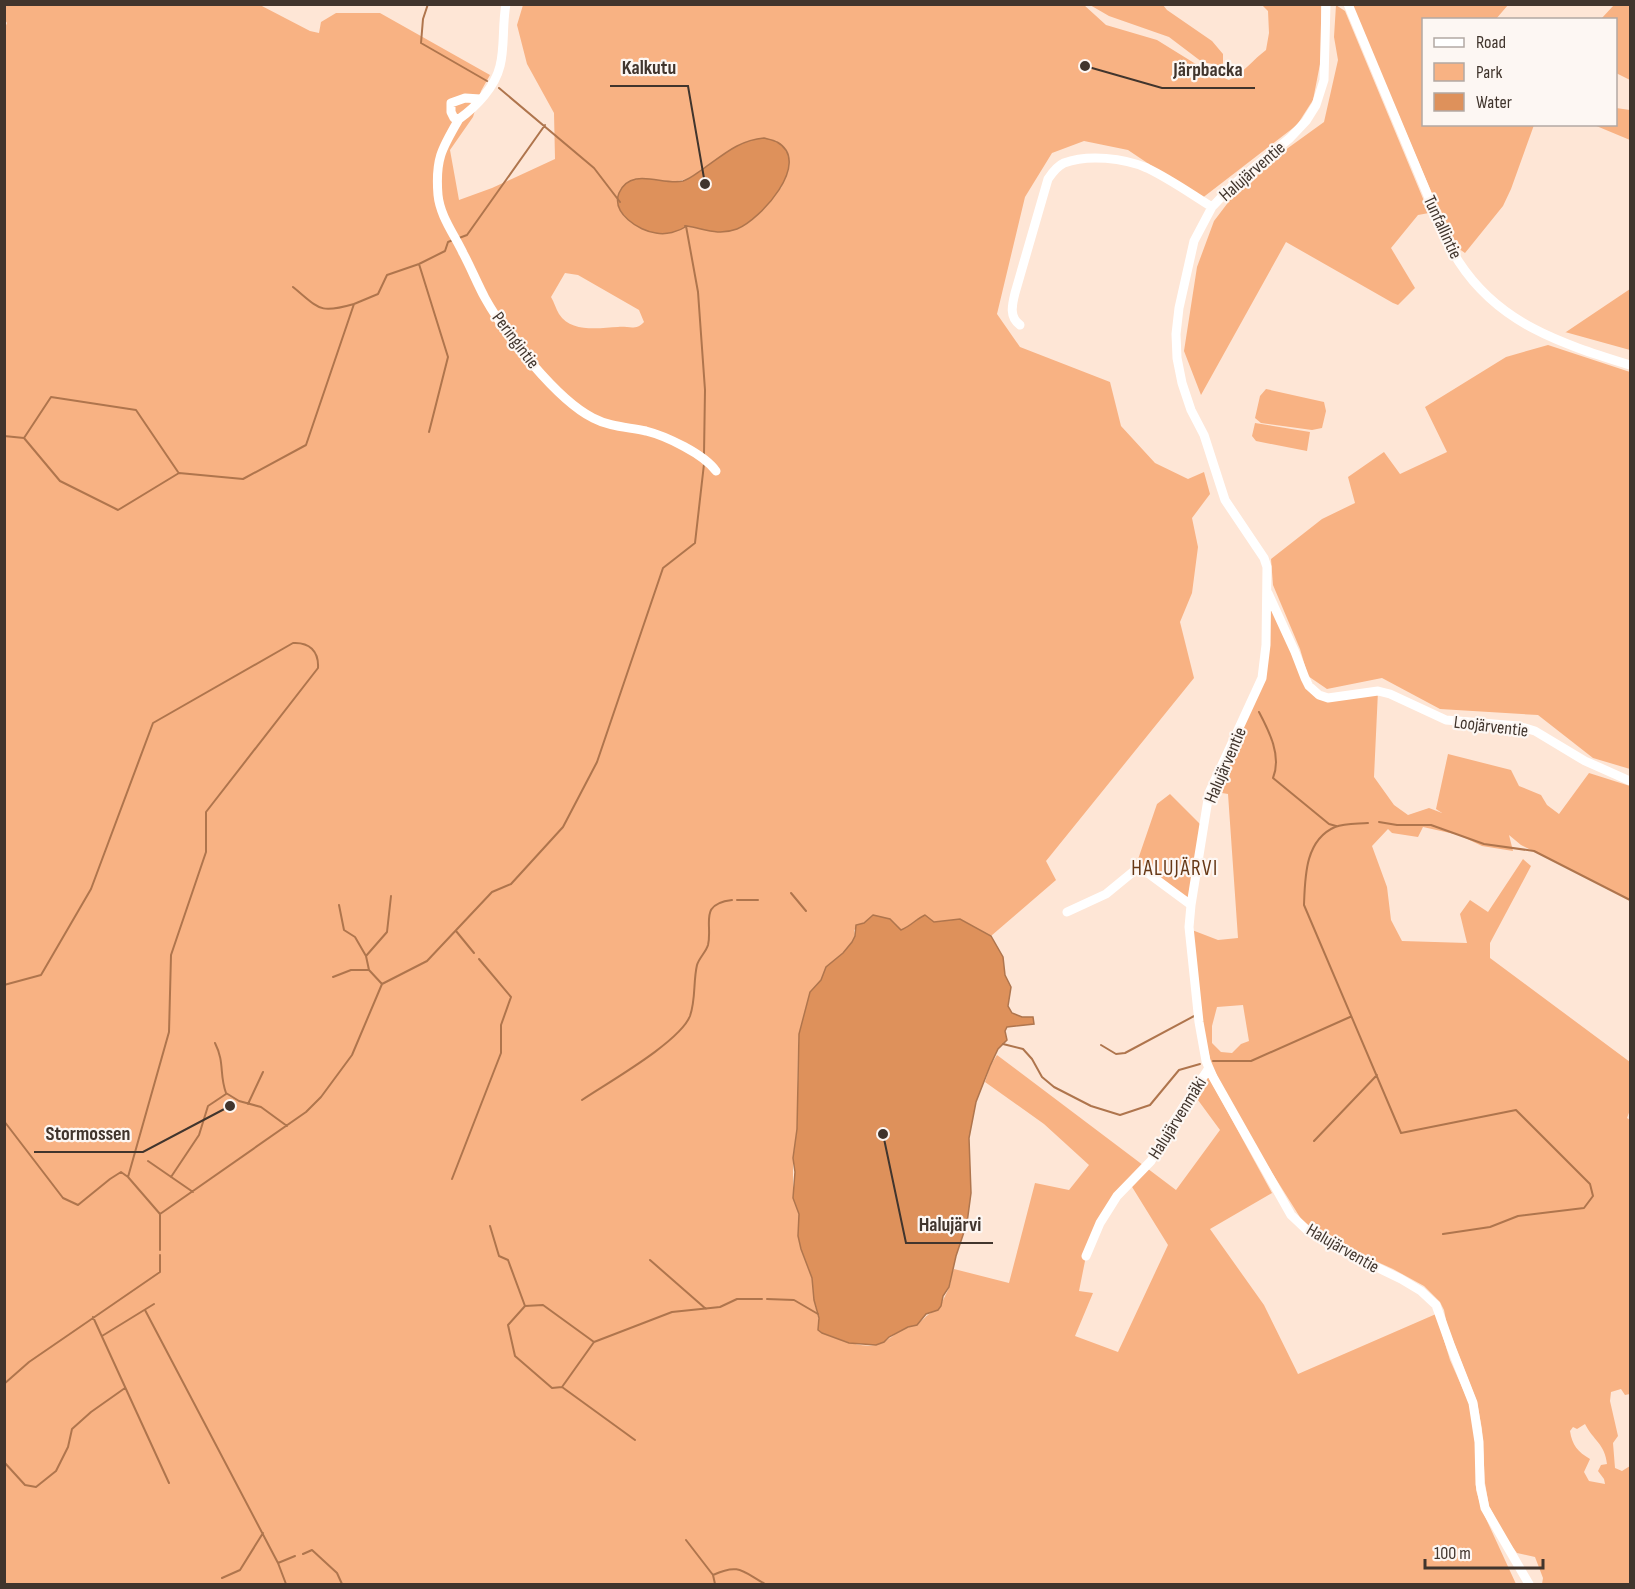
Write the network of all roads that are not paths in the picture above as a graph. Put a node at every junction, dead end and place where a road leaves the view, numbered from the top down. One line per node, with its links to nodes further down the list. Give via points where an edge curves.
1 (506, 4): 4 (street, Peringintie, via 500,65 492,86)
2 (1326, 4): 6 (street, Halujärventie, via 1324,80 1316,105 1290,138)
3 (1348, 4): 8 (street, Tunfallintie, via 1459,262 1479,287 1518,321 1563,343)
4 (480, 99): 5 (street, Peringintie); 5 (street, Peringintie, via 465,98 451,104 454,118)
5 (459, 119): 9 (street, Peringintie, via 440,152 438,198 498,319 546,380 583,412 606,424 649,431 678,444)
6 (1212, 207): 7 (street, via 1147,168 1095,158 1062,163 1048,180 1011,308); 10 (street, Halujärventie, via 1194,241 1185,273 1176,334 1177,358 1191,410 1204,435 1225,500 1264,558)
7 (1020, 326)
8 (1630, 365)
9 (716, 471)
10 (1267, 591): 11 (street, Loojärventie, via 1309,686 1319,695 1328,698 1378,691 1446,720 1518,726 1535,731 1585,761); 12 (street, Halujärventie, via 1262,678 1209,793)
11 (1630, 781)
12 (1191, 905): 13 (street, via 1140,870 1106,894); 14 (street, Halujärventie, via 1189,927 1197,1003)
13 (1067, 912)
14 (1209, 1068): 15 (street, Halujärvenmäki, via 1151,1161 1113,1201); 16 (street, Halujärventie, via 1291,1215 1308,1231 1421,1291 1436,1305 1473,1403 1485,1508)
15 (1086, 1256)
16 (1529, 1584)

